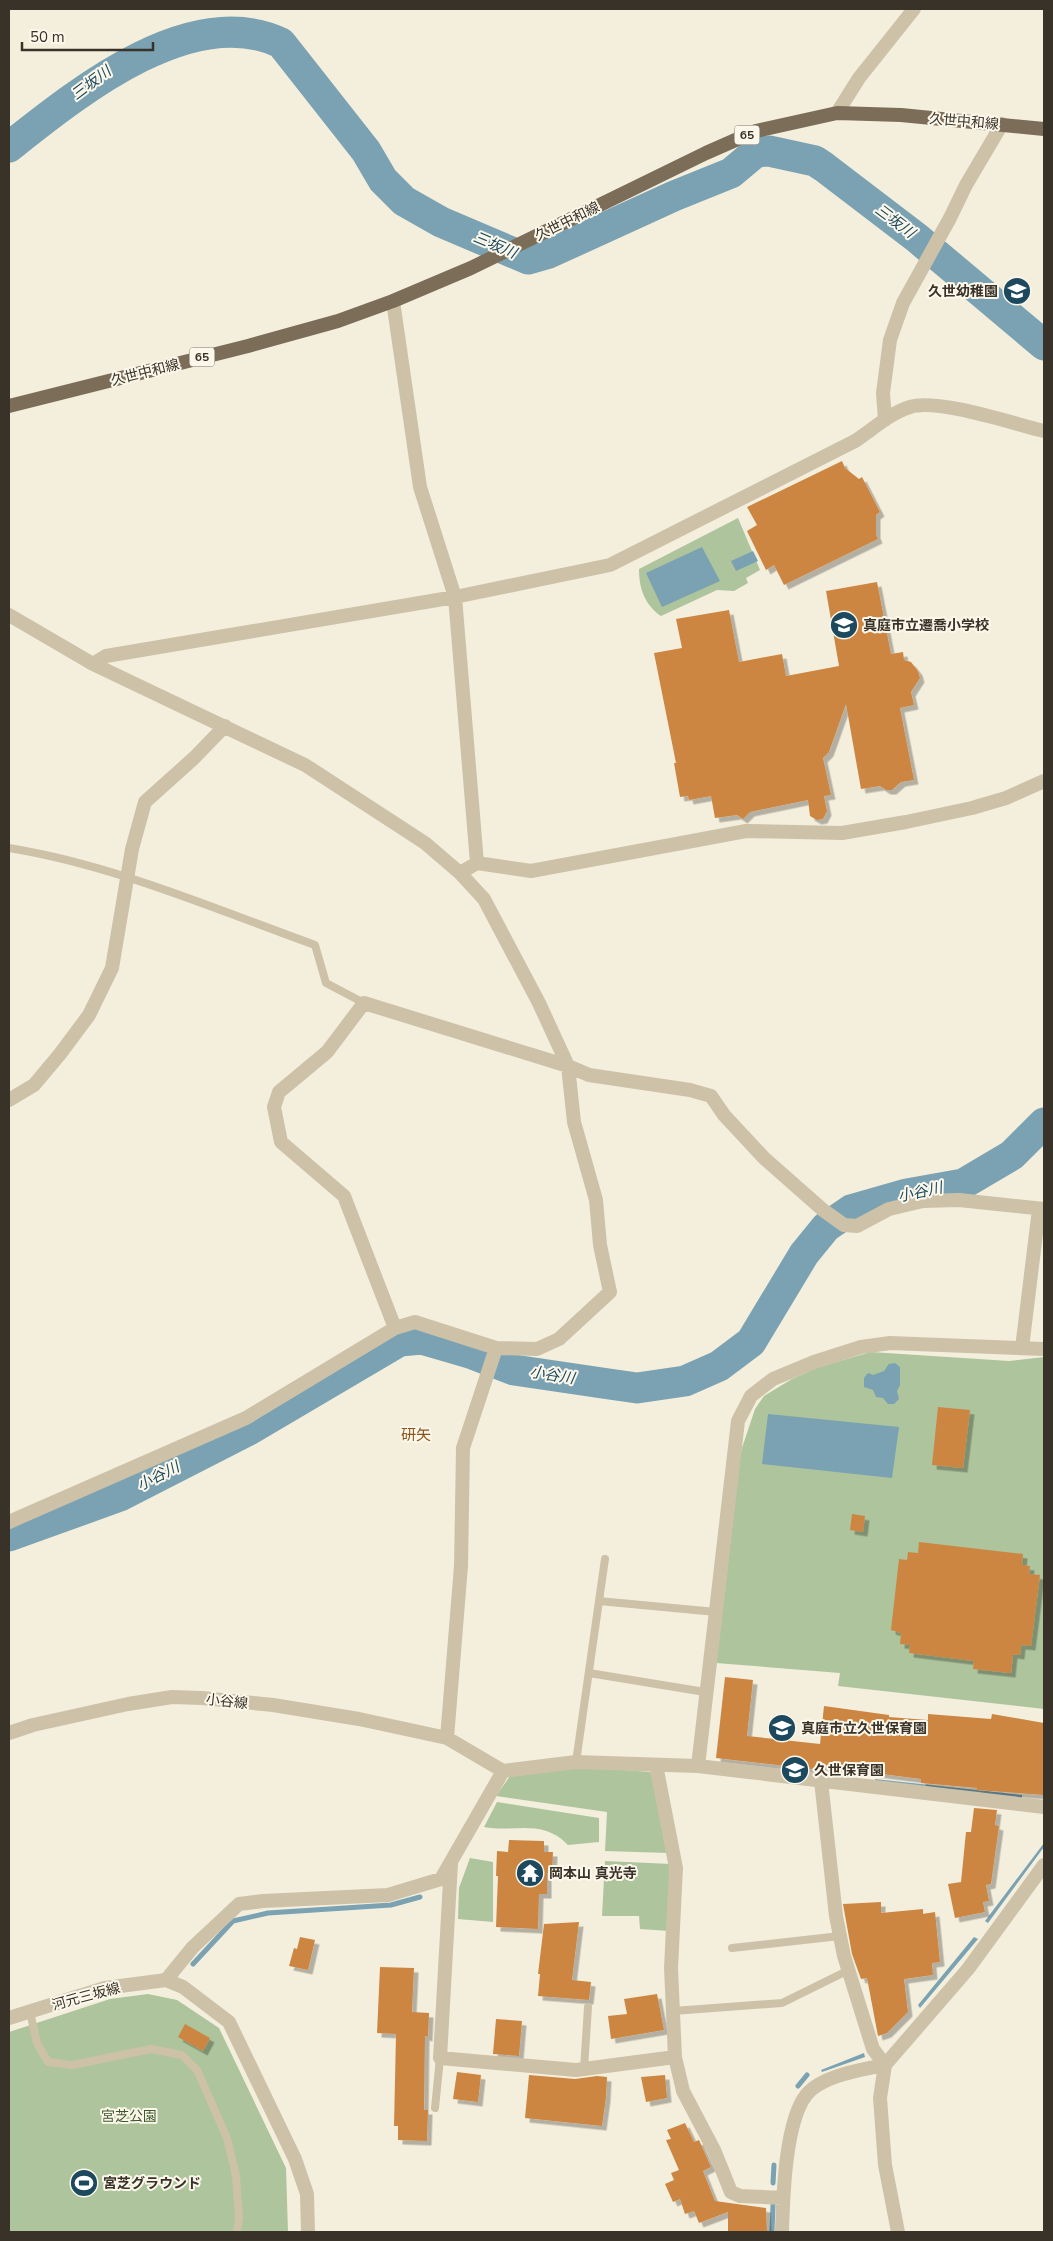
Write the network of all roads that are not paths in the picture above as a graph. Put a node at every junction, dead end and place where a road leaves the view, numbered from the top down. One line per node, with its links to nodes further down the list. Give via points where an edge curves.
1 (914, 9): 2 (street, via 859,78)
2 (837, 113): 3 (main road, 久世中和線 / 65); 5 (main road, 久世中和線 / 65, via 756,131 496,256)
3 (1002, 124): 4 (main road, 久世中和線 / 65); 7 (street, via 903,303 890,340 883,393)
4 (1044, 129)
5 (393, 301): 6 (main road, 久世中和線 / 65, via 338,321); 9 (street, via 420,487)
6 (9, 406)
7 (885, 420): 8 (street, via 911,406 940,405); 9 (street, via 855,441 610,565)
8 (1044, 431)
9 (455, 597): 11 (street, via 106,656); 15 (street)
10 (9, 615): 11 (street)
11 (93, 664): 12 (street)
12 (225, 726): 16 (street, via 305,765 425,843); 17 (street, via 145,802)
13 (1044, 781): 15 (street, via 1006,798 972,808 842,833 746,831 531,871)
14 (9, 848): 17 (lane, via 79,862)
15 (477, 863): 16 (street)
16 (460, 873): 19 (street, via 484,899)
17 (126, 877): 18 (lane, via 315,945 326,983); 20 (street, via 112,968 89,1015 34,1085)
18 (364, 1004): 19 (street); 22 (street, via 327,1052 279,1092 274,1106 281,1142 344,1196)
19 (568, 1066): 21 (street, via 589,1075 711,1096 764,1158 844,1225 857,1226 889,1209 923,1200 958,1200); 23 (street, via 574,1122 596,1200 600,1245 610,1292 559,1339 537,1349)
20 (9, 1100)
21 (1042, 1209): 24 (street)
22 (395, 1328): 23 (street, via 415,1322); 26 (street, via 246,1418)
23 (496, 1348): 33 (street, via 463,1448 461,1566)
24 (1022, 1348): 25 (street); 29 (street, via 890,1343 861,1346 773,1379 751,1396 738,1421)
25 (1044, 1349)
26 (9, 1522)
27 (605, 1559): 28 (lane)
28 (600, 1601): 29 (lane); 30 (lane)
29 (716, 1612): 31 (street)
30 (589, 1673): 31 (lane); 34 (lane)
31 (705, 1692): 36 (street)
32 (9, 1733): 33 (street, 小谷線, via 58,1719 172,1697 273,1705)
33 (447, 1738): 37 (street, 小谷線)
34 (576, 1762): 35 (street); 37 (street)
35 (656, 1765): 36 (street); 47 (street, via 676,1868)
36 (698, 1766): 38 (street)
37 (502, 1771): 40 (street)
38 (821, 1781): 39 (street); 42 (street)
39 (1044, 1807)
40 (452, 1861): 45 (street, via 441,1879 388,1895 240,1904 194,1947); 50 (street)
41 (1044, 1866): 52 (street, via 968,1968)
42 (840, 1936): 43 (lane); 44 (street)
43 (732, 1948)
44 (849, 1970): 47 (lane, via 782,2003); 52 (street, via 873,2049)
45 (166, 1980): 48 (street, 河元三坂線, via 105,1988); 57 (street, via 182,1987 230,2022 295,2158 307,2194)
46 (588, 2007): 53 (lane)
47 (673, 2011): 51 (street)
48 (30, 2012): 49 (street, 河元三坂線); 56 (lane, via 37,2043 48,2062 72,2065 151,2049 182,2055 197,2070 227,2138 236,2176)
49 (9, 2018)
50 (440, 2058): 53 (street); 54 (lane)
51 (675, 2058): 53 (street); 55 (street, via 683,2091 714,2150 731,2192 740,2196)
52 (885, 2065): 55 (street, via 855,2070 820,2084 807,2094 797,2114 787,2154); 59 (street, via 880,2098 885,2166)
53 (584, 2069)
54 (435, 2108)
55 (783, 2198): 58 (street)
56 (238, 2232)
57 (308, 2232)
58 (782, 2232)
59 (898, 2232)

